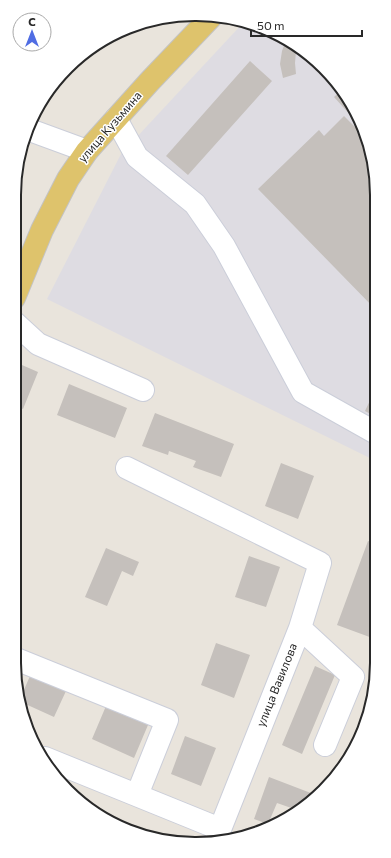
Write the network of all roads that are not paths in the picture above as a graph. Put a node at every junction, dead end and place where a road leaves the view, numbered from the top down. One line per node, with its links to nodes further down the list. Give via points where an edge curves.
1 (207, 21): 2 (main road, улица Кузьмина)
2 (116, 119): 4 (main road, улица Кузьмина); 8 (street, via 137,157 195,204 219,240 303,392)
3 (33, 131): 4 (street)
4 (87, 151): 5 (main road, улица Кузьмина, via 68,179 42,230)
5 (21, 281)
6 (21, 328): 7 (street, via 38,344)
7 (143, 390)
8 (370, 430)
9 (127, 468): 10 (street, улица Вавилова, via 320,563)
10 (300, 628): 12 (street, via 353,677); 15 (street, улица Вавилова)
11 (21, 662): 14 (street, via 167,720)
12 (325, 745)
13 (51, 760): 14 (street, улица Вавилова)
14 (137, 795): 15 (street, улица Вавилова)
15 (217, 836)

